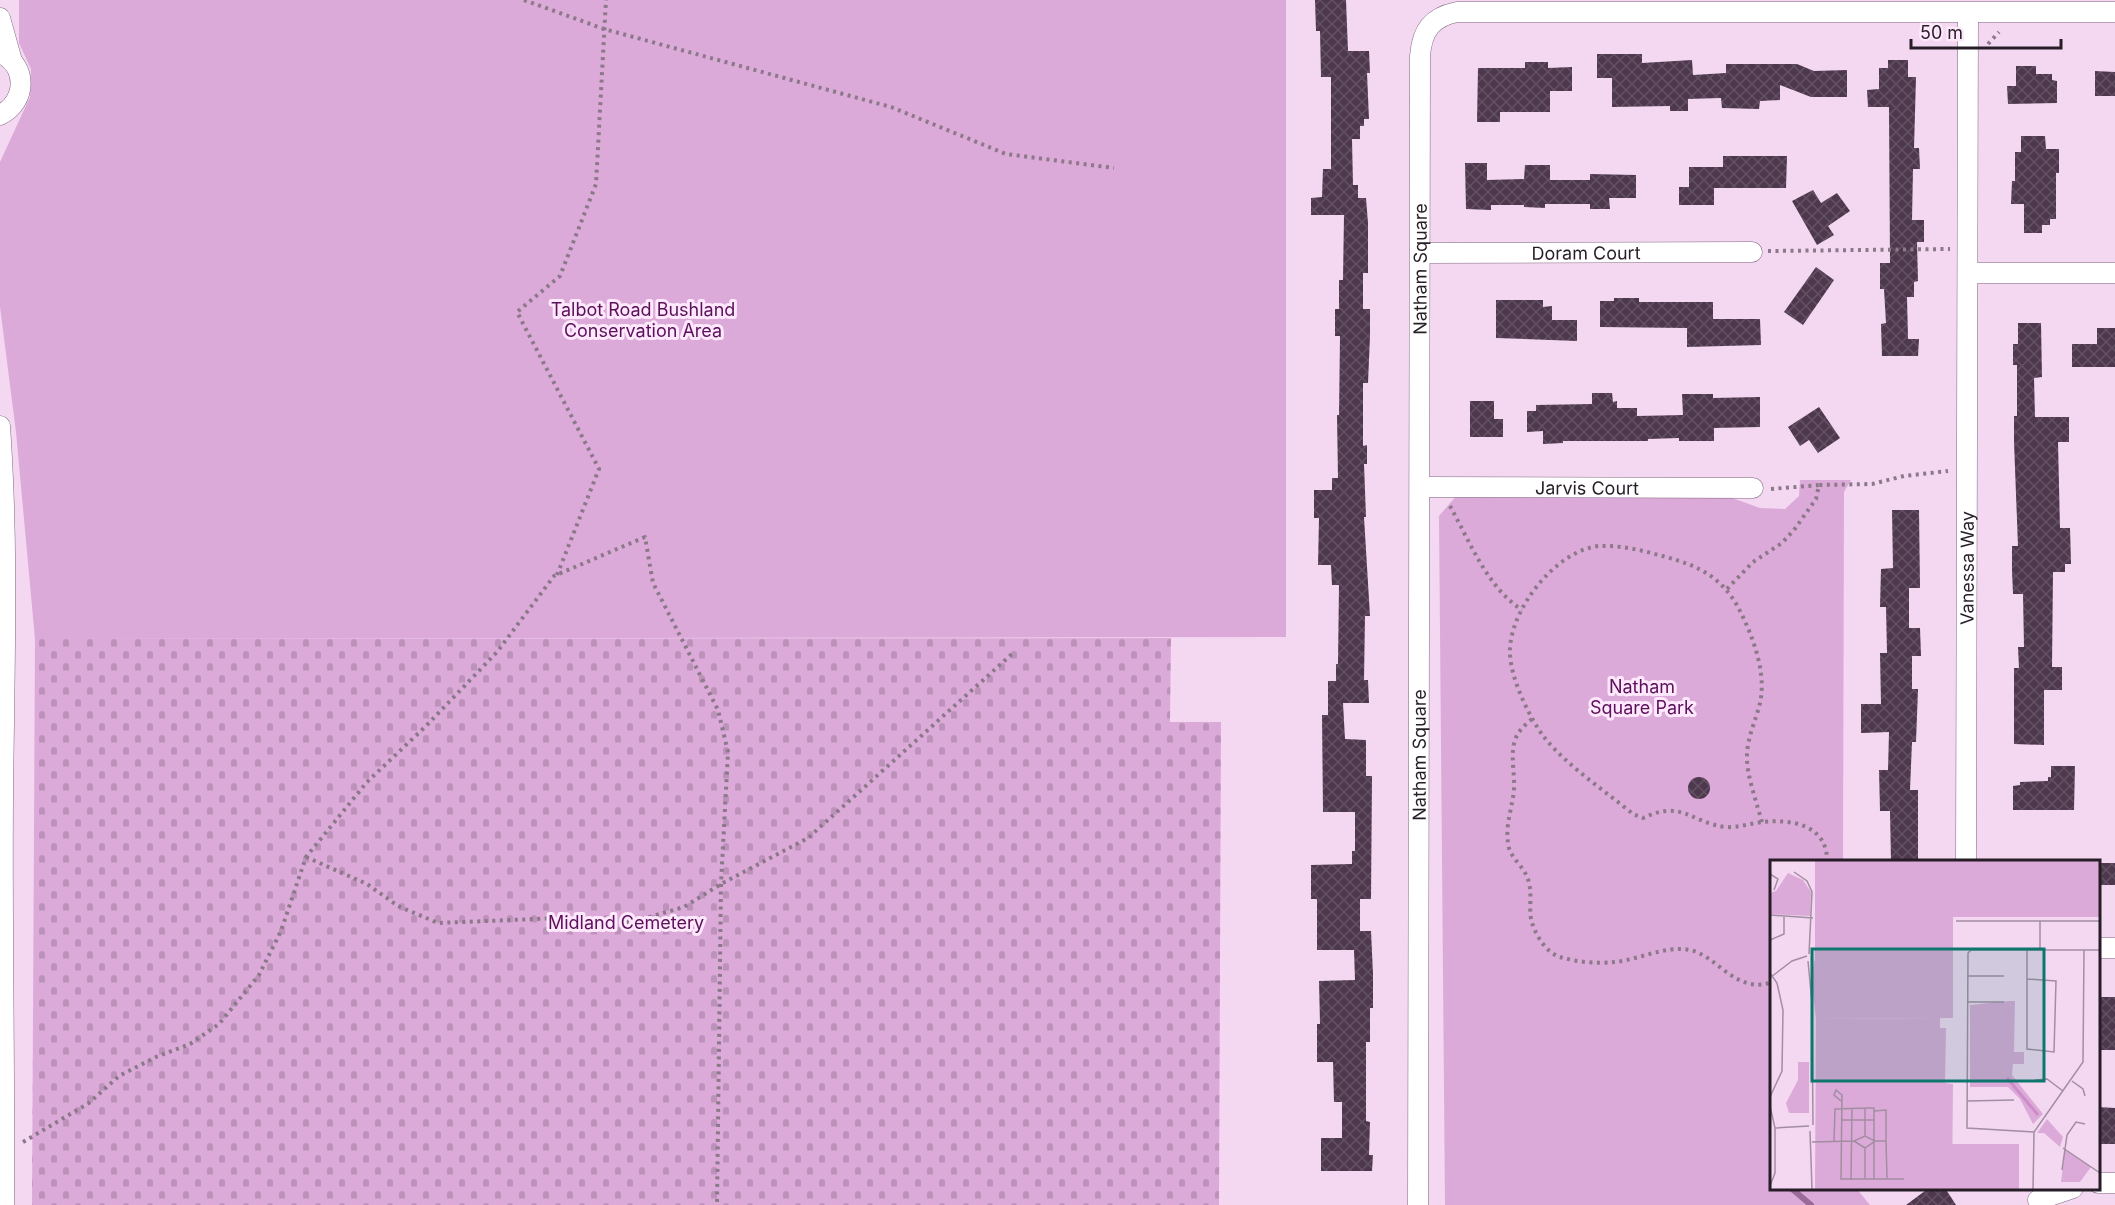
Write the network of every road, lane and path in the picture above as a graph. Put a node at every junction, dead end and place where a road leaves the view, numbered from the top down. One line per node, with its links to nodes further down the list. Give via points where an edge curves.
1 (524, 0): 7 (path)
2 (606, 0): 7 (path)
3 (2085, 6): 4 (street, Natham Square); 5 (street, Natham Square)
4 (2115, 12)
5 (1968, 13): 12 (street, Natham Square, via 1444,15 1421,42); 14 (street, Vanessa Way)
6 (0, 18): 8 (street)
7 (604, 29): 11 (path, via 891,107 1005,154); 23 (path, via 596,184 560,276 517,312 599,469)
8 (6, 57): 9 (street, via 18,69 21,90)
9 (5, 112): 10 (street)
10 (0, 128)
11 (1114, 168)
12 (1421, 252): 13 (street, Doram Court); 20 (street, Natham Square)
13 (1752, 252): 14 (path)
14 (1968, 252): 15 (street, Vanessa Way)
15 (1968, 273): 16 (street); 18 (street, Vanessa Way)
16 (2115, 273)
17 (0, 426): 34 (street, via 6,573)
18 (1967, 469): 19 (path, via 1872,484); 31 (street, Vanessa Way)
19 (1820, 485): 21 (path); 24 (path, via 1816,499 1794,531 1753,562)
20 (1421, 487): 21 (street, Jarvis Court); 39 (street, Natham Square)
21 (1753, 488)
22 (1448, 503): 25 (path, via 1481,564 1509,601)
23 (557, 575): 29 (path, via 497,652 367,782); 32 (path, via 645,537 653,583 718,710 728,752)
24 (1727, 589): 25 (path, via 1706,572 1673,559 1599,546 1576,553 1547,572); 28 (path, via 1748,628 1759,668 1761,696 1746,755)
25 (1522, 610): 27 (path, via 1511,638 1510,653)
26 (1012, 654): 32 (path, via 808,838)
27 (1532, 719): 28 (path, via 1555,749 1633,814 1643,818 1672,810 1726,827); 33 (path, via 1520,730 1514,745 1514,791 1507,837 1512,855 1530,884 1531,919 1548,951 1575,960 1614,963 1683,949 1694,951 1738,980)
28 (1762, 822): 30 (path, via 1794,823 1812,830 1826,847)
29 (306, 856): 32 (path, via 438,923 560,918 632,922 684,907); 34 (path, via 281,931 259,975 219,1024 190,1044 119,1076 89,1103)
30 (1827, 860)
31 (1966, 860)
32 (721, 884): 38 (path)
33 (1770, 982)
34 (4, 1153): 37 (street)
35 (2067, 1190): 36 (street)
36 (2038, 1200)
37 (4, 1205)
38 (717, 1205)
39 (1418, 1205)

